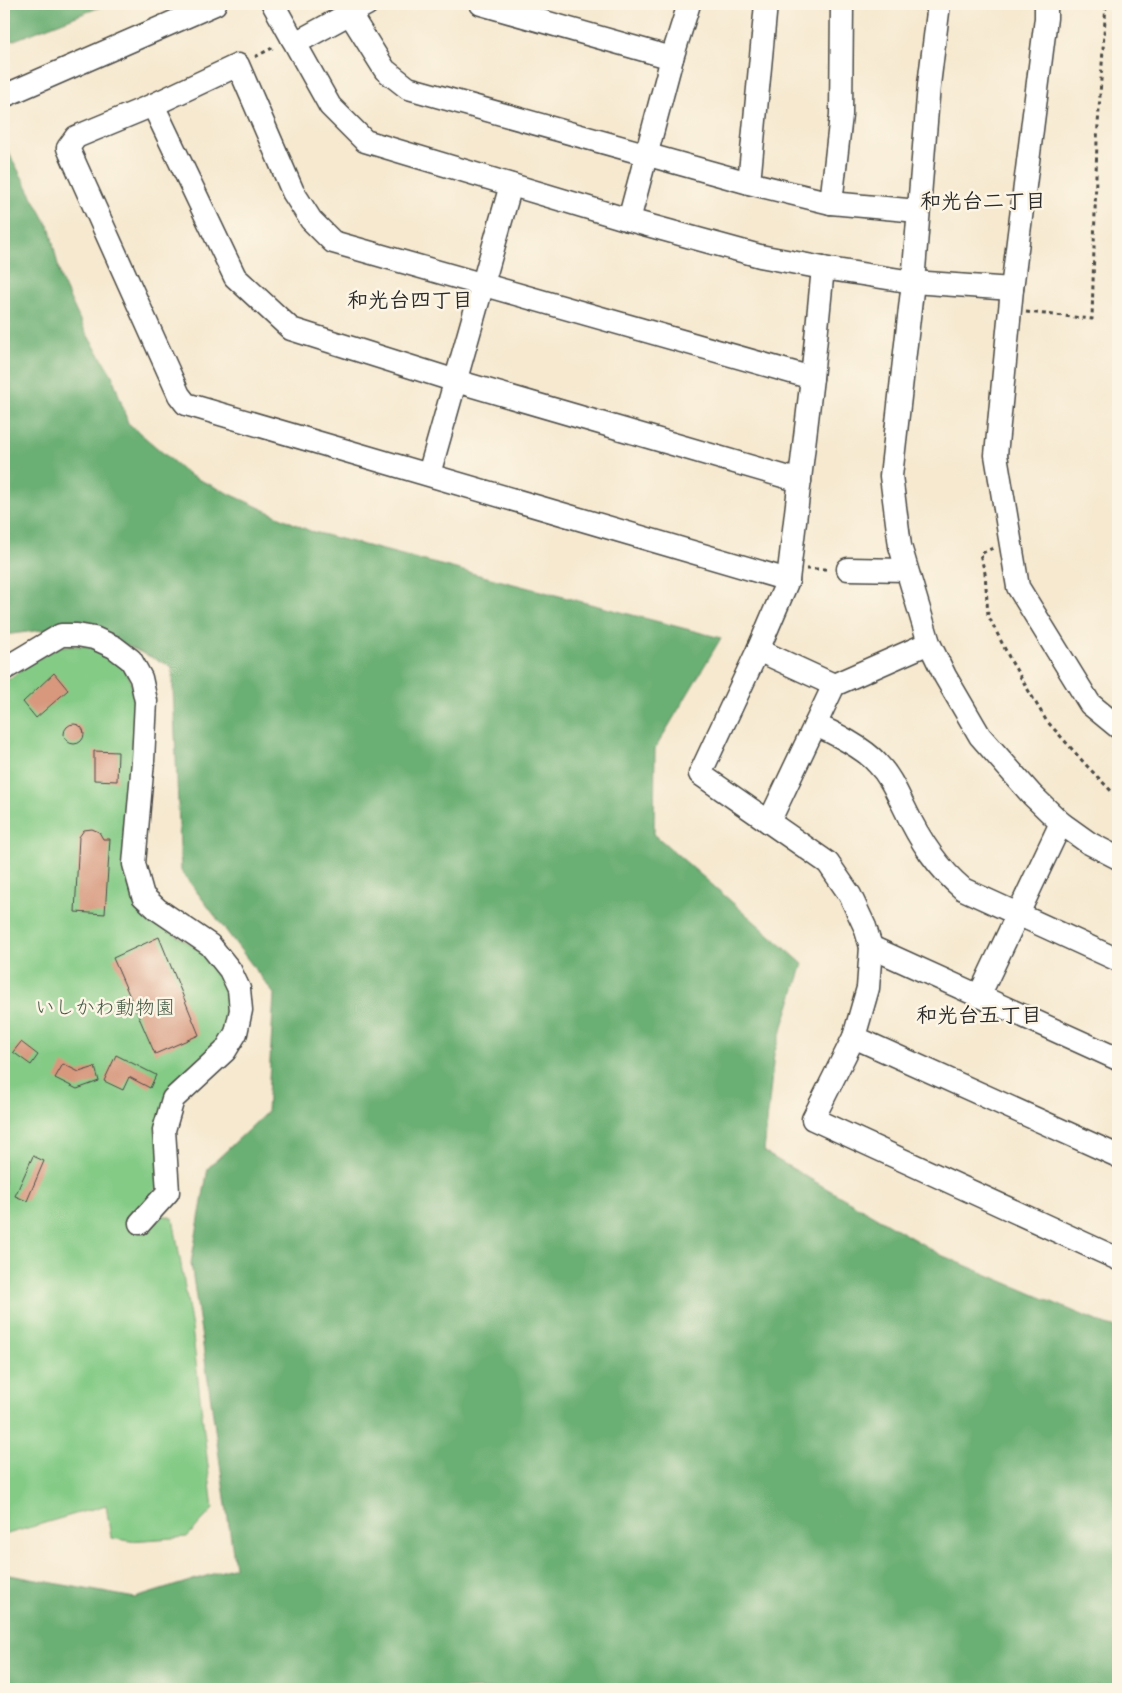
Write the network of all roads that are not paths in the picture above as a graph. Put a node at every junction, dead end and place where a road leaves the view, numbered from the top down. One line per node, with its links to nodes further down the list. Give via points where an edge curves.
1 (215, 4): 12 (street)
2 (273, 4): 10 (street)
3 (481, 4): 11 (street)
4 (689, 4): 11 (street)
5 (766, 4): 15 (street)
6 (842, 4): 17 (street, via 841,116)
7 (939, 4): 18 (street)
8 (1046, 4): 23 (street)
9 (358, 9): 10 (street, via 302,40); 14 (street, via 384,70 408,88)
10 (292, 38): 16 (street, via 330,106 365,141)
11 (672, 58): 14 (street)
12 (4, 96)
13 (153, 106): 22 (street, via 238,65 293,192 311,220 333,242); 25 (street, via 235,277 292,329); 26 (street, via 76,137 68,148 179,395 186,404)
14 (646, 155): 15 (street); 19 (street)
15 (749, 183): 17 (street)
16 (511, 185): 19 (street); 22 (street)
17 (831, 203): 18 (street)
18 (918, 211): 21 (street)
19 (629, 220): 20 (street, via 760,256)
20 (823, 268): 21 (street); 24 (street)
21 (913, 282): 23 (street); 29 (street, via 891,476)
22 (483, 286): 24 (street); 25 (street)
23 (1011, 300): 36 (street, via 996,455 1018,587 1090,704)
24 (812, 378): 27 (street)
25 (456, 381): 26 (street); 27 (street)
26 (429, 474): 30 (street)
27 (800, 481): 30 (street)
28 (848, 570): 29 (street)
29 (906, 570): 31 (street)
30 (788, 575): 32 (street)
31 (929, 643): 34 (street); 38 (street, via 980,736)
32 (758, 650): 34 (street); 37 (street, via 700,774)
33 (4, 668): 47 (street, via 61,635 94,638 114,647 130,660 141,678 146,701 134,864 143,896 210,945 230,970 239,988 241,1010 236,1033 225,1051 173,1099 164,1130 168,1192)
34 (834, 685): 35 (street)
35 (815, 724): 37 (street); 40 (street, via 833,732 877,762 898,793 930,854 946,875 963,890)
36 (1118, 727)
37 (769, 822): 41 (street, via 828,863 850,895)
38 (1061, 823): 39 (street); 40 (street)
39 (1118, 858)
40 (1017, 914): 42 (street); 43 (street)
41 (870, 947): 43 (street); 44 (street, via 868,988)
42 (1118, 960)
43 (979, 996): 45 (street)
44 (854, 1037): 46 (street); 48 (street, via 813,1119)
45 (1118, 1059)
46 (1118, 1156)
47 (140, 1223)
48 (1118, 1259)

